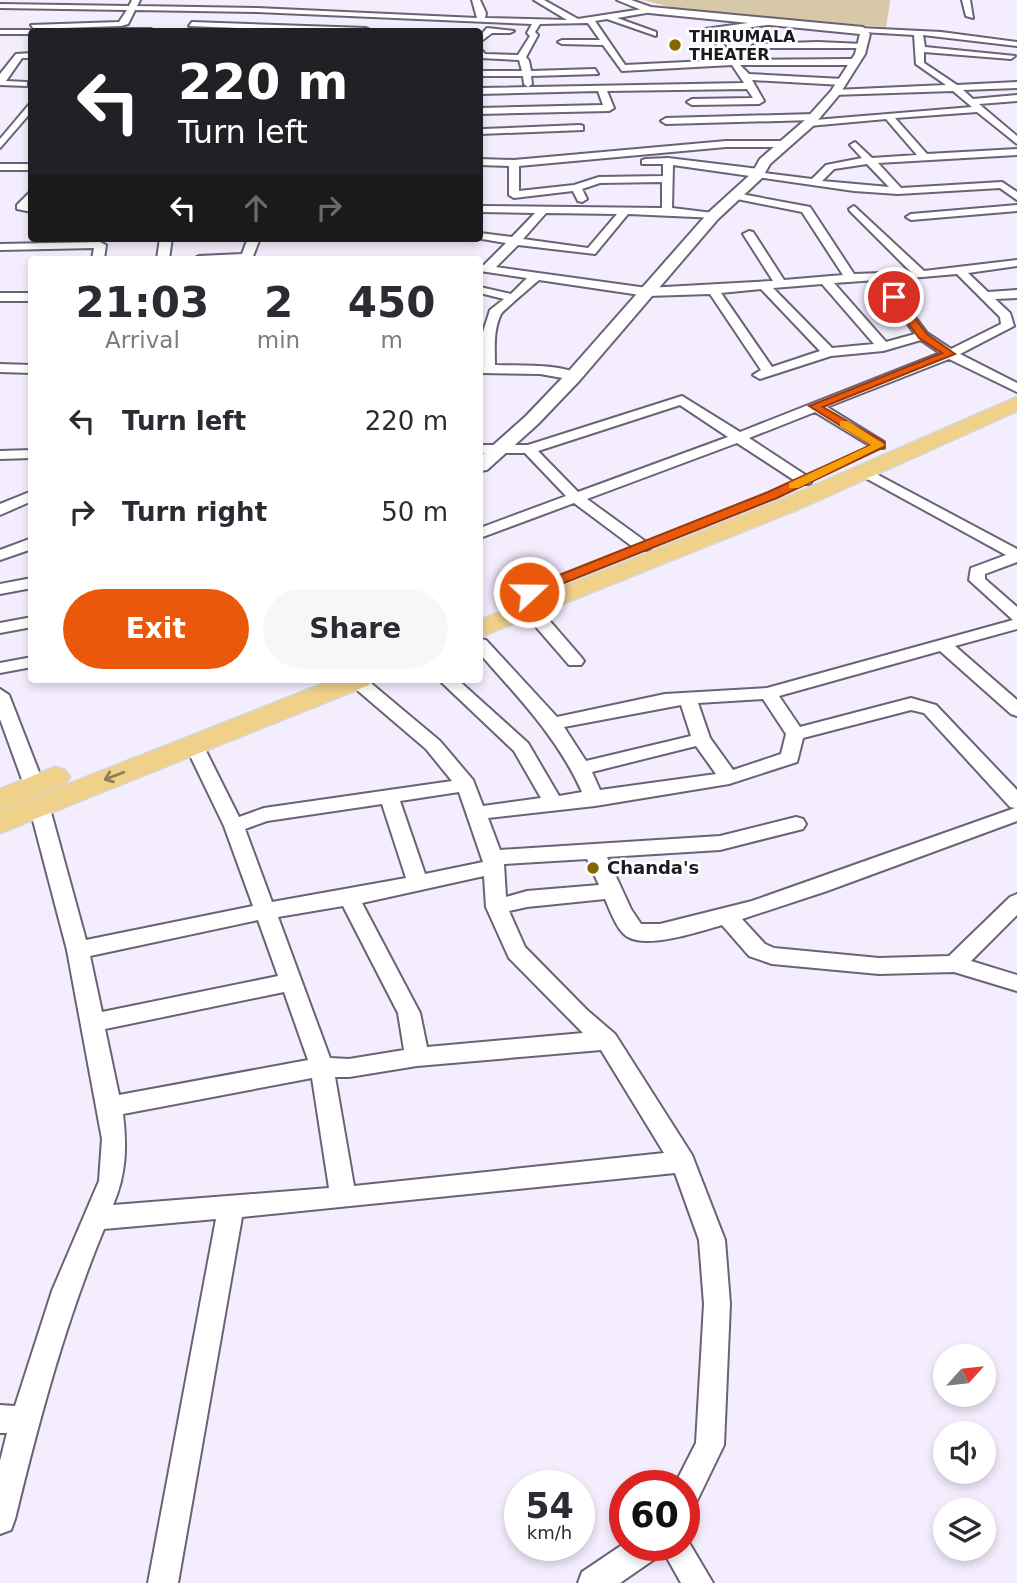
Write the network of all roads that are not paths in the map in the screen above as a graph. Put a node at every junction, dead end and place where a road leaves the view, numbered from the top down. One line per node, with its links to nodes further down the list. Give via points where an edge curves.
1 (79, 0): 11 (street)
2 (331, 0): 18 (street)
3 (476, 0): 25 (street)
4 (538, 0): 27 (street)
5 (622, 0): 17 (street)
6 (966, 0): 20 (street)
7 (90, 3): 11 (street); 12 (street); 33 (street)
8 (41, 4): 11 (street); 14 (street); 31 (street, via 34,27)
9 (134, 4): 10 (street); 12 (street); 29 (street, via 125,22)
10 (169, 4): 15 (street)
11 (64, 5): 31 (street)
12 (111, 5): 29 (street)
13 (217, 5): 15 (street); 18 (street)
14 (0, 6)
15 (196, 9): 35 (street)
16 (397, 9): 22 (street)
17 (649, 9): 21 (street); 28 (street)
18 (316, 13): 19 (street); 36 (street)
19 (362, 15): 22 (street); 37 (street)
20 (970, 16)
21 (607, 17): 23 (street); 44 (street)
22 (403, 18): 24 (street)
23 (590, 19): 27 (street); 49 (street)
24 (452, 20): 25 (street); 38 (street)
25 (481, 21): 26 (street)
26 (537, 22): 27 (street); 42 (street)
27 (578, 22)
28 (770, 22): 30 (street); 64 (street, via 708,30)
29 (103, 25): 34 (street)
30 (791, 25): 39 (street); 50 (street, via 795,36 813,37)
31 (57, 26): 32 (street)
32 (71, 28)
33 (78, 28)
34 (84, 28)
35 (189, 28)
36 (306, 28)
37 (366, 28)
38 (447, 28)
39 (863, 30): 43 (street); 52 (street)
40 (0, 32): 41 (street)
41 (28, 32)
42 (531, 33): 45 (street, via 491,30); 56 (street)
43 (918, 33): 46 (street); 53 (street)
44 (653, 34)
45 (483, 37)
46 (1002, 40): 47 (street); 59 (street)
47 (1017, 41)
48 (562, 42): 49 (street)
49 (605, 43): 58 (street)
50 (818, 44): 51 (street); 52 (street); 61 (street)
51 (756, 46)
52 (863, 46): 62 (street)
53 (921, 49): 59 (street); 77 (street, via 920,64)
54 (28, 55): 66 (street, via 19,56)
55 (483, 56): 56 (street)
56 (523, 60): 60 (street); 69 (street)
57 (603, 60): 58 (street)
58 (616, 60): 67 (street)
59 (1014, 60)
60 (538, 61)
61 (829, 61): 62 (street); 64 (street)
62 (852, 62): 79 (street)
63 (28, 63): 66 (street)
64 (736, 63): 67 (street); 74 (street)
65 (0, 64): 66 (street)
66 (13, 64): 72 (street)
67 (622, 68): 76 (street)
68 (595, 72): 69 (street)
69 (527, 73): 70 (street); 83 (street)
70 (483, 74)
71 (28, 75): 72 (street)
72 (1, 76)
73 (28, 78): 82 (street)
74 (748, 81): 76 (street); 79 (street); 88 (street, via 758,102)
75 (1017, 85): 77 (street)
76 (635, 86): 78 (street)
77 (954, 87): 79 (street); 89 (street)
78 (601, 88): 83 (street); 90 (street, via 609,107)
79 (839, 88): 100 (street)
80 (483, 91): 83 (street)
81 (0, 94): 82 (street)
82 (16, 94): 84 (street)
83 (529, 94): 86 (street); 91 (street)
84 (28, 96)
85 (575, 97): 86 (street); 90 (street, via 591,97); 94 (street)
86 (557, 98): 92 (street)
87 (1017, 98): 89 (street)
88 (692, 102)
89 (970, 102): 95 (street)
90 (594, 107): 94 (street)
91 (535, 108): 92 (street); 96 (street)
92 (562, 108): 94 (street)
93 (28, 109): 98 (street)
94 (580, 109)
95 (979, 109): 99 (street); 103 (street)
96 (483, 111)
97 (11, 115): 98 (street)
98 (22, 116): 105 (street)
99 (888, 116): 100 (street); 117 (street)
100 (811, 120): 101 (street); 109 (street)
101 (666, 121)
102 (1017, 121): 103 (street)
103 (994, 122): 107 (street)
104 (580, 128): 106 (street)
105 (10, 131): 110 (street)
106 (483, 136)
107 (1015, 138)
108 (726, 144): 109 (street); 113 (street); 115 (street)
109 (785, 144): 124 (street)
110 (0, 145)
111 (855, 145): 119 (street)
112 (1017, 152): 117 (street)
113 (620, 153): 114 (street); 118 (street, via 626,163)
114 (594, 155): 121 (street); 126 (street)
115 (730, 156)
116 (741, 158): 124 (street)
117 (925, 158): 119 (street)
118 (668, 160): 124 (street); 125 (street)
119 (869, 161): 127 (street, via 830,167); 131 (street)
120 (483, 162): 121 (street)
121 (514, 163): 130 (street, via 514,195)
122 (0, 167): 123 (street)
123 (27, 167)
124 (760, 170): 127 (street); 132 (street)
125 (667, 179): 126 (street); 143 (street)
126 (599, 180): 130 (street)
127 (814, 183): 131 (street)
128 (1017, 184): 129 (street)
129 (1002, 185): 131 (street); 134 (street)
130 (576, 188): 141 (street)
131 (898, 191)
132 (737, 196): 144 (street); 158 (street, via 806,209)
133 (28, 197): 135 (street, via 21,207)
134 (1017, 197)
135 (28, 208)
136 (1017, 208): 145 (street)
137 (483, 209): 139 (street)
138 (853, 209): 155 (street)
139 (513, 210): 140 (street); 146 (street)
140 (542, 211): 141 (street); 146 (street)
141 (587, 211): 142 (street)
142 (625, 211): 143 (street); 149 (street, via 592,252)
143 (667, 211): 144 (street)
144 (713, 216): 164 (street)
145 (911, 217)
146 (533, 223): 149 (street)
147 (749, 234): 160 (street)
148 (483, 237): 149 (street)
149 (513, 242): 153 (street)
150 (0, 247): 151 (street, via 100,245)
151 (98, 256)
152 (1017, 263): 154 (street)
153 (484, 267): 156 (street)
154 (958, 270): 155 (street); 166 (street)
155 (921, 275): 157 (street)
156 (535, 276): 164 (street); 169 (street)
157 (879, 277): 158 (street); 172 (street)
158 (851, 278): 159 (street)
159 (825, 281): 160 (street); 174 (street)
160 (781, 284): 161 (street)
161 (763, 285): 162 (street, via 725,284); 175 (street)
162 (713, 290): 164 (street); 175 (street, via 765,373)
163 (483, 291): 169 (street)
164 (647, 292): 181 (street)
165 (1017, 294): 166 (street)
166 (984, 296): 176 (street, via 1006,316 1008,326)
167 (0, 297): 168 (street)
168 (28, 297)
169 (514, 298): 171 (street)
170 (483, 306): 171 (street)
171 (497, 308): 173 (street)
172 (923, 336): 174 (street); 176 (street)
173 (484, 344): 179 (street)
174 (883, 346): 175 (street)
175 (829, 352)
176 (950, 354): 183 (street); 185 (street)
177 (0, 368): 178 (street)
178 (28, 369)
179 (484, 369): 180 (street)
180 (540, 370): 181 (street); 182 (street)
181 (574, 376): 190 (street)
182 (531, 387)
183 (1017, 388): 187 (main road)
184 (1017, 403): 194 (main road)
185 (815, 406): 186 (street); 187 (street)
186 (737, 438): 189 (street, via 682,400); 195 (street); 196 (street)
187 (879, 445): 195 (main road)
188 (483, 449): 190 (street)
189 (528, 449): 190 (street); 196 (street)
190 (497, 450): 193 (street)
191 (28, 454): 192 (street)
192 (0, 455)
193 (483, 463)
194 (865, 472): 204 (street); 207 (main road)
195 (804, 481): 202 (main road)
196 (576, 498): 200 (street); 202 (street)
197 (0, 499): 198 (street)
198 (27, 501): 199 (street)
199 (0, 510)
200 (483, 532)
201 (28, 544): 203 (street)
202 (643, 547): 208 (main road)
203 (0, 555)
204 (1017, 556): 209 (street, via 977,572 977,580)
205 (28, 584): 206 (street)
206 (0, 589)
207 (530, 609): 213 (main road); 216 (street)
208 (483, 610)
209 (1017, 616)
210 (28, 623): 212 (street)
211 (1017, 624): 214 (street)
212 (0, 628)
213 (483, 628)
214 (942, 644): 223 (street); 226 (street)
215 (483, 647): 227 (street)
216 (575, 661)
217 (28, 663): 218 (street)
218 (0, 668)
219 (307, 683): 234 (main road)
220 (350, 683): 230 (main road)
221 (361, 683): 233 (street, via 433,745)
222 (451, 683): 239 (street, via 521,747)
223 (768, 693): 225 (street); 228 (street)
224 (0, 695): 234 (street)
225 (687, 697): 227 (street); 229 (street)
226 (1017, 710)
227 (553, 724): 231 (street)
228 (795, 734): 232 (street, via 790,758); 238 (street, via 911,704 930,709)
229 (701, 739): 231 (street); 232 (street)
230 (194, 745): 234 (main road, one-way to 234); 244 (street)
231 (581, 768): 236 (street)
232 (729, 778): 236 (street)
233 (466, 785): 235 (street); 240 (street)
234 (37, 795): 237 (main road); 242 (main road); 254 (street)
235 (389, 796): 244 (street, via 264,816); 247 (street)
236 (595, 799): 239 (street)
237 (0, 800)
238 (1017, 802)
239 (554, 803): 240 (street)
240 (478, 813): 246 (street)
241 (1017, 814): 253 (street)
242 (0, 822)
243 (796, 824): 245 (street, via 720,843)
244 (234, 826): 252 (street)
245 (594, 853): 246 (street); 248 (street)
246 (493, 862): 247 (street); 251 (street)
247 (417, 882): 249 (street)
248 (613, 891): 251 (street, via 527,899); 253 (street, via 627,925 637,933)
249 (349, 898): 252 (street); 260 (street, via 409,1013)
250 (1017, 902): 255 (street)
251 (496, 907): 259 (street, via 517,952)
252 (265, 911): 254 (street); 256 (street)
253 (728, 918): 255 (street, via 757,950 772,956 879,966)
254 (78, 950): 258 (street)
255 (954, 964): 257 (street)
256 (292, 982): 258 (street); 261 (street)
257 (1017, 983)
258 (94, 1022): 262 (street)
259 (607, 1041): 260 (street); 263 (street)
260 (417, 1057): 261 (street, via 349,1068)
261 (322, 1066): 262 (street); 264 (street)
262 (110, 1107): 266 (street, via 114,1139 111,1181)
263 (683, 1162): 264 (street); 268 (street, via 712,1240 717,1304 710,1444)
264 (343, 1198): 265 (street)
265 (231, 1209): 266 (street); 272 (street)
266 (96, 1218): 267 (street)
267 (12, 1419): 269 (street)
268 (697, 1470)
269 (0, 1519)
270 (625, 1561): 273 (street)
271 (685, 1561): 274 (street)
272 (163, 1583)
273 (593, 1583)
274 (698, 1583)

